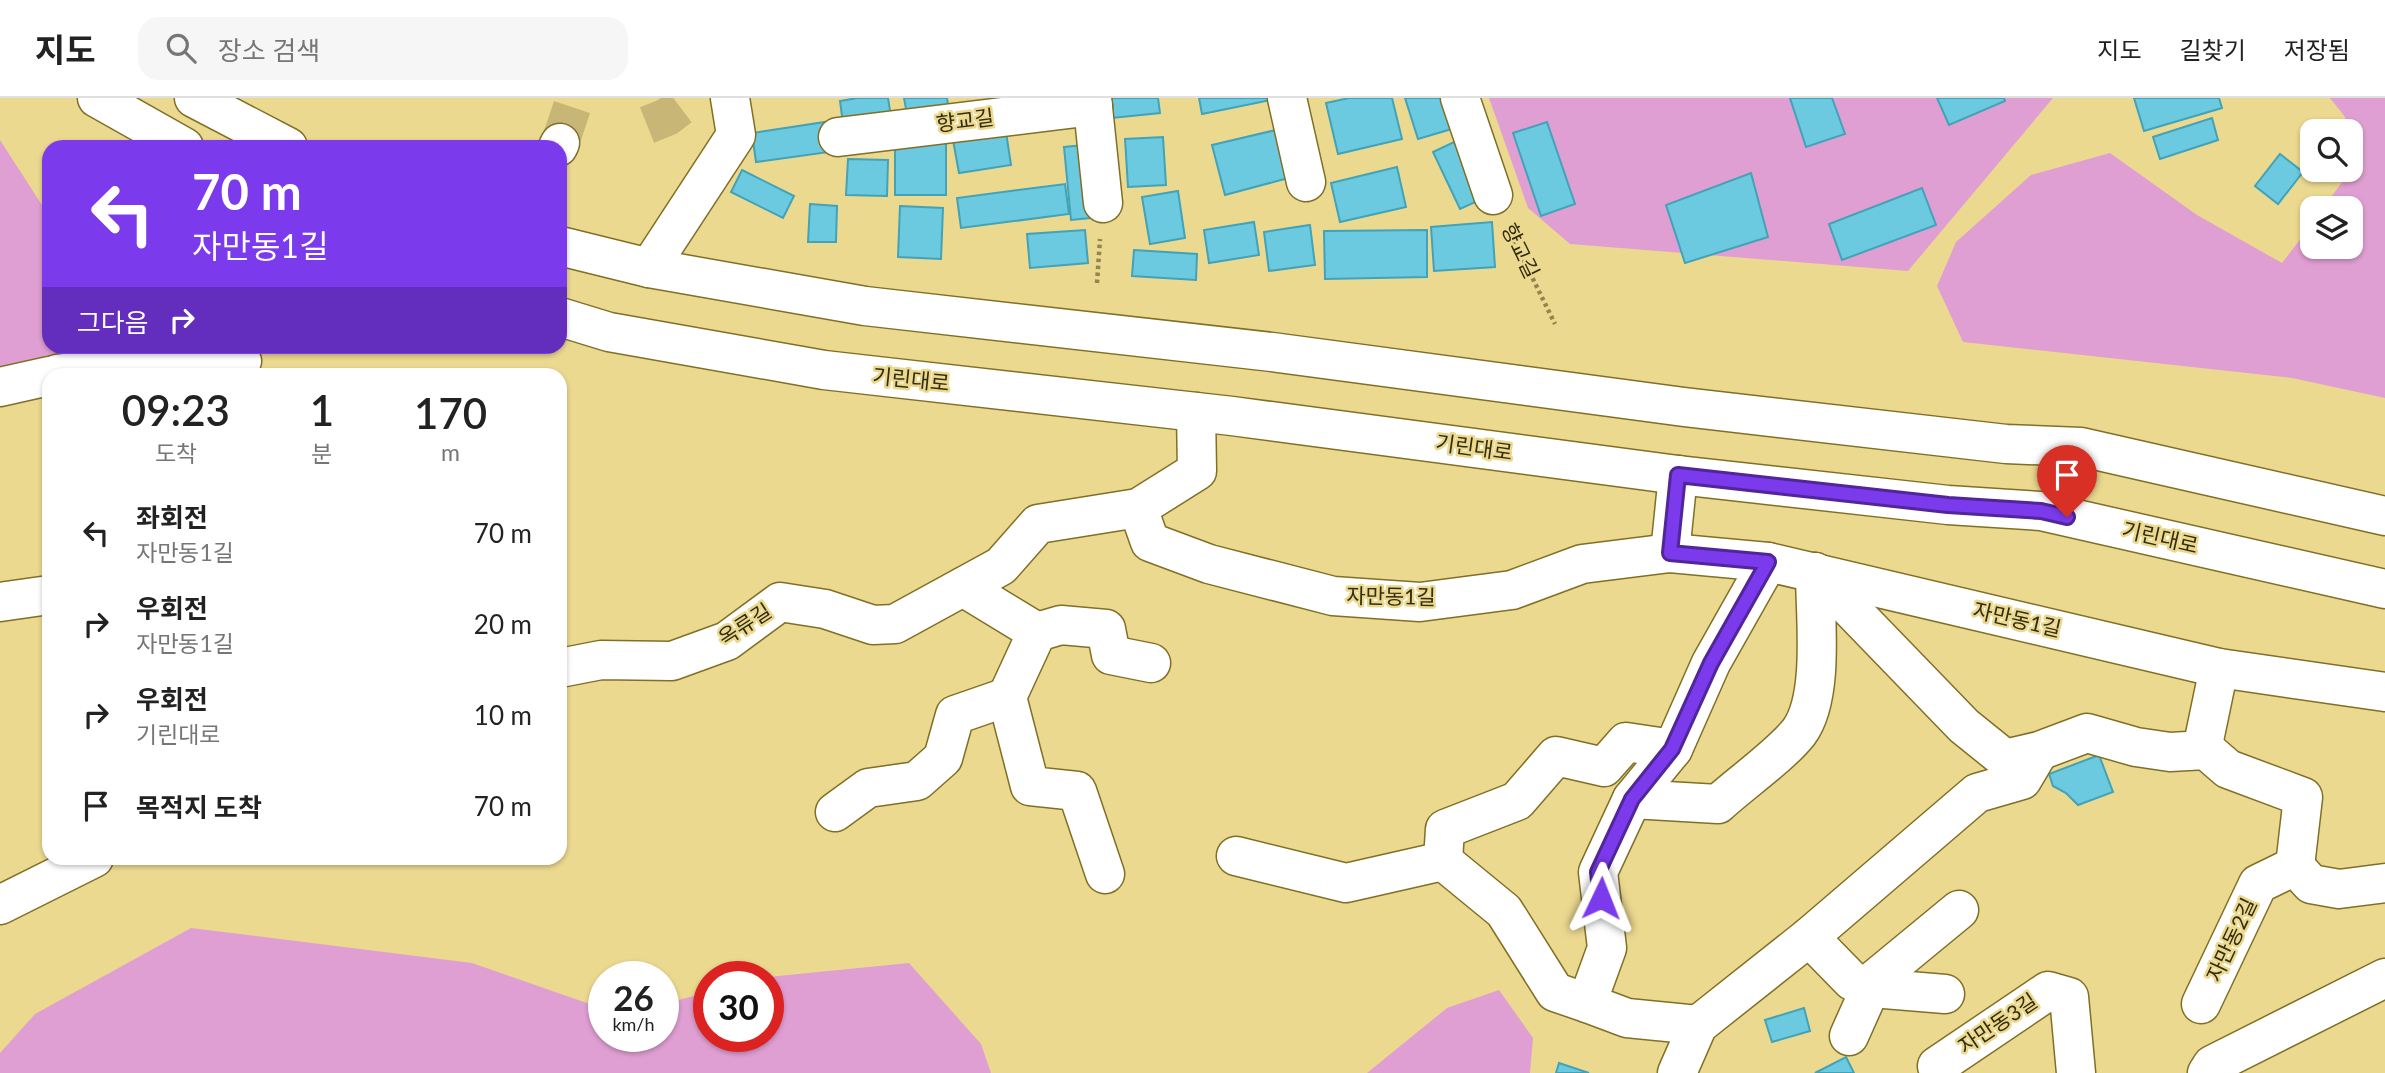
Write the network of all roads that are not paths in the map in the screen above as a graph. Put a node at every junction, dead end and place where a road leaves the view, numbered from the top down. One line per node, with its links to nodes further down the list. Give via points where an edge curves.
1 (97, 98): 7 (street)
2 (194, 98): 10 (street)
3 (730, 98): 15 (street, via 736,135)
4 (1287, 98): 11 (street)
5 (1460, 98): 12 (street)
6 (1092, 102): 8 (street, 향교길); 13 (street, 향교길)
7 (132, 135): 9 (street)
8 (838, 137)
9 (154, 140)
10 (275, 140)
11 (1306, 182)
12 (1493, 195)
13 (1102, 203)
14 (567, 248): 15 (street)
15 (649, 268): 24 (street, via 865,306 1272,352 1698,409 2006,444 2081,447)
16 (567, 319): 21 (street, 기린대로, via 609,332 824,370)
17 (237, 354): 18 (street, via 242,360)
18 (201, 368)
19 (42, 378): 20 (street)
20 (0, 387)
21 (1196, 412): 22 (street, 기린대로); 23 (street, 옥류길, via 1197,471)
22 (1678, 475): 25 (street); 29 (street, 기린대로, via 2041,511)
23 (1138, 508): 25 (street, 자만동1길, via 1150,542 1209,564 1333,596 1420,602 1512,590 1582,564); 28 (street, 옥류길, via 1038,524 1001,566)
24 (2385, 516)
25 (1670, 553): 26 (street, 자만동1길)
26 (1768, 562): 27 (street, 자만동1길); 38 (street, via 1711,663)
27 (1815, 572): 35 (street, 자만동1길); 40 (street, via 1926,688 2004,758); 41 (street, via 1815,678 1811,712 1798,733 1717,804)
28 (963, 587): 32 (street); 34 (street, 옥류길, via 895,624 873,625 825,609 780,602 727,641 672,662 601,660)
29 (2385, 589)
30 (42, 596): 31 (street)
31 (0, 602)
32 (1037, 632): 33 (street, via 1061,625 1106,629 1111,655); 37 (street)
33 (1151, 663)
34 (567, 667)
35 (2219, 668): 36 (street); 39 (street, via 2204,740)
36 (2385, 692)
37 (1007, 697): 42 (street, via 955,715 943,758 917,781 868,788); 47 (street, via 1030,786 1077,791)
38 (1672, 749): 41 (street); 44 (street, via 1626,742 1604,767 1556,756 1517,801 1445,829)
39 (2206, 750): 40 (street, via 2170,752 2087,733); 46 (street, via 2228,769 2303,797)
40 (2039, 751): 51 (street, via 2022,780 1977,793)
41 (1632, 799): 55 (street, via 1598,872 1607,948)
42 (835, 812)
43 (1236, 856): 44 (street, via 1346,883)
44 (1443, 861): 55 (street, via 1504,911 1555,992)
45 (80, 865): 49 (street)
46 (2295, 866): 48 (street, via 2311,884 2339,890); 56 (street, 자만동2길, via 2258,884)
47 (1105, 874)
48 (2385, 883)
49 (0, 905)
50 (1959, 910): 53 (street, via 1874,980)
51 (1809, 937): 53 (street, via 1852,981); 57 (street)
52 (2385, 978): 62 (street, via 2212,1065)
53 (1872, 988): 54 (street); 58 (street)
54 (1945, 994)
55 (1587, 1003): 57 (street, via 1627,1018)
56 (2201, 1004)
57 (1698, 1025): 60 (street)
58 (1849, 1037)
59 (1937, 1066): 61 (street, 자만동3길, via 2048,990 2069,997)
60 (1677, 1073)
61 (2076, 1073)
62 (2207, 1073)

